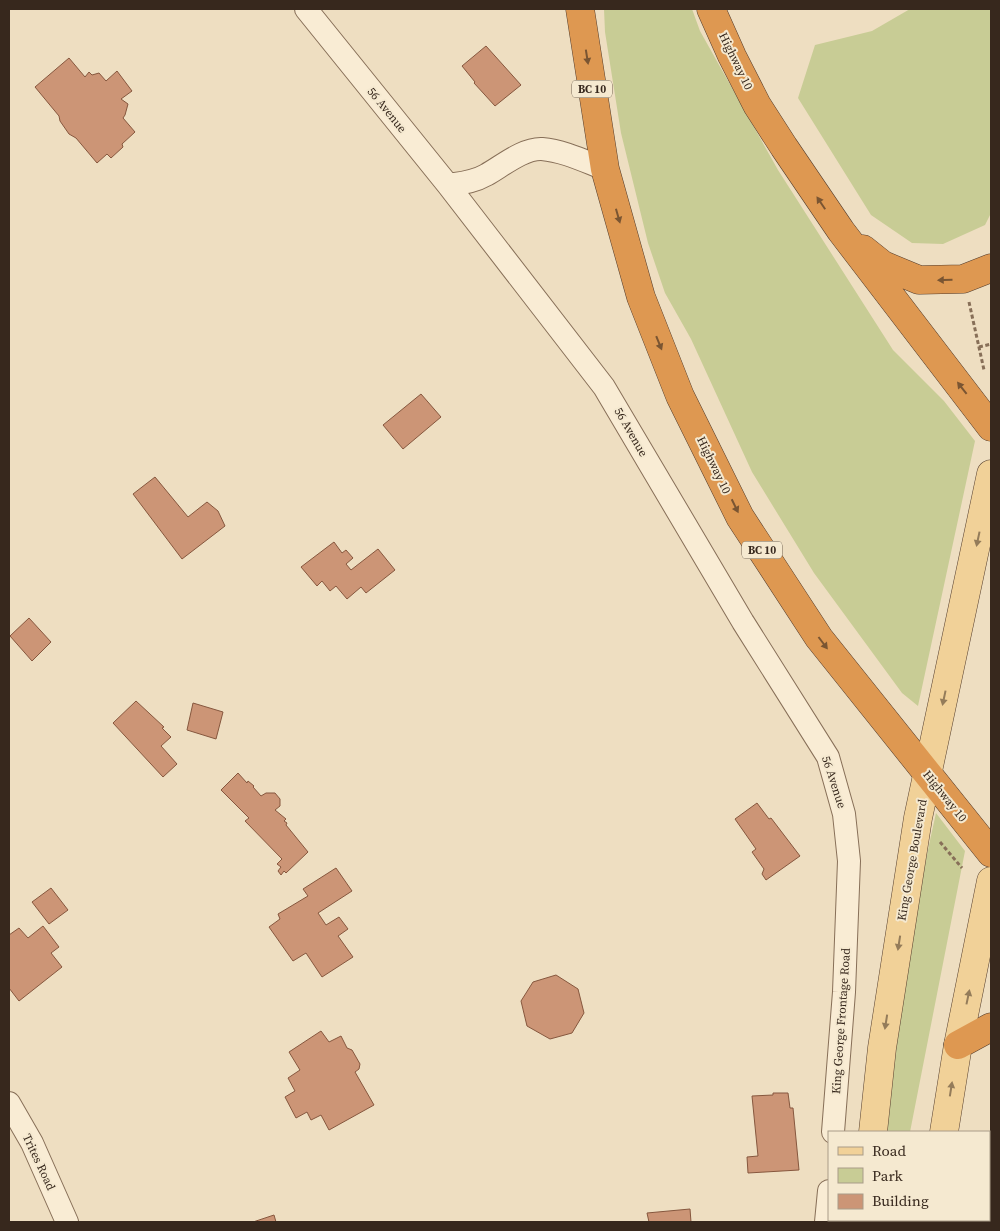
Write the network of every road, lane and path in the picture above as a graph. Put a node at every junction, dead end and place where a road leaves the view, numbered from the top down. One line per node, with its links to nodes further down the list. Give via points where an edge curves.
1 (306, 9): 5 (street, 56 Avenue)
2 (580, 9): 4 (highway, Highway 10 / BC 10, one-way to 4)
3 (711, 9): 6 (highway, Highway 10, one-way to 3, via 757,105)
4 (604, 169): 5 (street, via 559,152 539,149 510,159 485,176); 14 (highway, Highway 10 / BC 10, one-way to 14, via 645,306 680,396 740,517 819,638)
5 (448, 185): 19 (street, 56 Avenue, via 604,387 743,622 828,757 844,814)
6 (841, 231): 7 (highway, one-way to 6, via 963,279 919,280 883,265); 12 (highway, Highway 10, one-way to 6)
7 (991, 268)
8 (967, 294): 10 (path)
9 (991, 344): 10 (path)
10 (979, 347): 11 (path)
11 (984, 370)
12 (991, 427)
13 (991, 474): 14 (main road, King George Boulevard, one-way to 14)
14 (928, 775): 16 (highway, Highway 10 / BC 10); 24 (main road, King George Boulevard, one-way to 24, via 918,818 882,1048)
15 (935, 837): 17 (path)
16 (991, 853)
17 (962, 868)
18 (991, 881): 21 (main road, one-way to 18)
19 (848, 910): 23 (street, King George Frontage Road)
20 (991, 1027): 21 (highway)
21 (958, 1045): 25 (main road, one-way to 21)
22 (9, 1103): 27 (street, Trites Road, via 32,1143)
23 (833, 1131)
24 (873, 1131)
25 (944, 1131)
26 (828, 1201): 28 (street)
27 (67, 1222)
28 (826, 1222)

